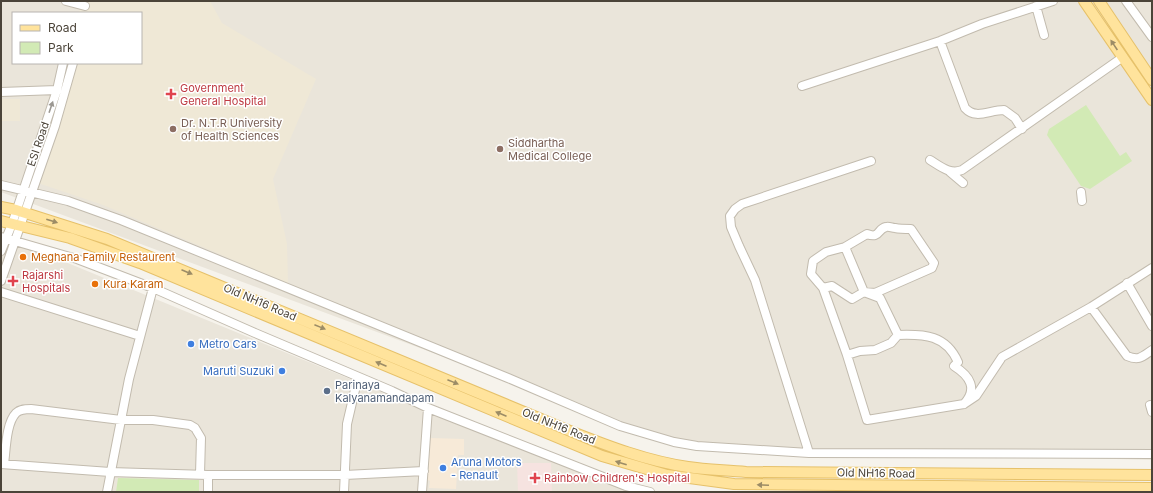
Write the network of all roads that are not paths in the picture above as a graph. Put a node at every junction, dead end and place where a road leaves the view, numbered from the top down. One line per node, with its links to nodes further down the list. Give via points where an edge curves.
1 (66, 1): 6 (street)
2 (1053, 1): 7 (street)
3 (1084, 1): 12 (main road, one-way to 3)
4 (1099, 1): 15 (main road)
5 (1126, 1): 10 (street)
6 (76, 3): 8 (street)
7 (1036, 6): 9 (street); 11 (street)
8 (85, 7)
9 (1044, 36)
10 (1152, 37)
11 (940, 41): 16 (street); 20 (street, via 965,108 974,115 1004,110 1015,118)
12 (1123, 57): 19 (main road); 20 (street)
13 (63, 64): 17 (street, ESI Road)
14 (73, 64): 27 (street, ESI Road)
15 (1152, 80)
16 (802, 86)
17 (57, 90): 18 (street); 26 (street, ESI Road, one-way to 17)
18 (1, 92)
19 (1152, 100)
20 (1022, 129): 23 (street, via 962,170)
21 (930, 160): 23 (street)
22 (871, 161): 55 (street, via 742,204 730,216 731,227 755,280)
23 (949, 171): 24 (street)
24 (963, 183)
25 (1, 185): 26 (street)
26 (22, 189): 27 (street); 31 (street, ESI Road)
27 (32, 192): 31 (street, ESI Road); 55 (street, via 68,201 121,220 620,426 697,446)
28 (1081, 192): 29 (street)
29 (1082, 201)
30 (1, 207): 31 (main road, Old NH16 Road)
31 (21, 211): 33 (street); 62 (main road, Old NH16 Road, one-way to 62, via 107,238 576,433 647,458 688,467 746,472)
32 (1, 222): 33 (main road, Old NH16 Road)
33 (16, 225): 34 (street); 35 (street); 63 (main road, Old NH16 Road, one-way to 33, via 766,485 734,484 667,475 602,456 140,263 70,238)
34 (3, 237): 35 (street); 37 (street)
35 (15, 240): 39 (street); 41 (street, via 77,259)
36 (845, 247): 42 (street, via 826,252 812,261 811,274); 44 (street); 44 (street, via 867,234 878,234 882,228 888,226 911,229 934,263 932,268 875,293)
37 (1, 251)
38 (1152, 268): 40 (street)
39 (1, 281)
40 (1127, 283): 45 (street); 46 (street)
41 (153, 288): 48 (street); 51 (street)
42 (823, 288): 44 (street, via 832,286 852,299); 50 (street)
43 (1, 292): 48 (street)
44 (864, 292): 47 (street, via 880,298)
45 (1091, 307): 49 (street, via 1127,356 1140,358); 52 (street, via 1002,357 976,396)
46 (1152, 326)
47 (898, 335): 50 (street, via 891,343 875,350); 52 (street, via 927,336 947,344 958,362 954,366 970,380 972,392)
48 (140, 336): 54 (street)
49 (1152, 350)
50 (847, 355): 52 (street, via 867,420)
51 (358, 377): 53 (street); 61 (street, via 347,424)
52 (964, 404)
53 (428, 408): 58 (street); 64 (street)
54 (120, 420): 57 (street, via 21,410 16,413 9,428); 59 (street); 60 (street, via 175,422 195,428 201,438)
55 (809, 453): 56 (street)
56 (1152, 454)
57 (2, 464): 59 (street)
58 (424, 471): 61 (street); 68 (street)
59 (110, 472): 60 (street); 65 (street)
60 (204, 475): 61 (street); 66 (street)
61 (345, 475): 67 (street)
62 (1152, 475)
63 (1152, 488)
64 (627, 489): 69 (street)
65 (107, 492)
66 (208, 492)
67 (344, 492)
68 (422, 492)
69 (650, 492)

